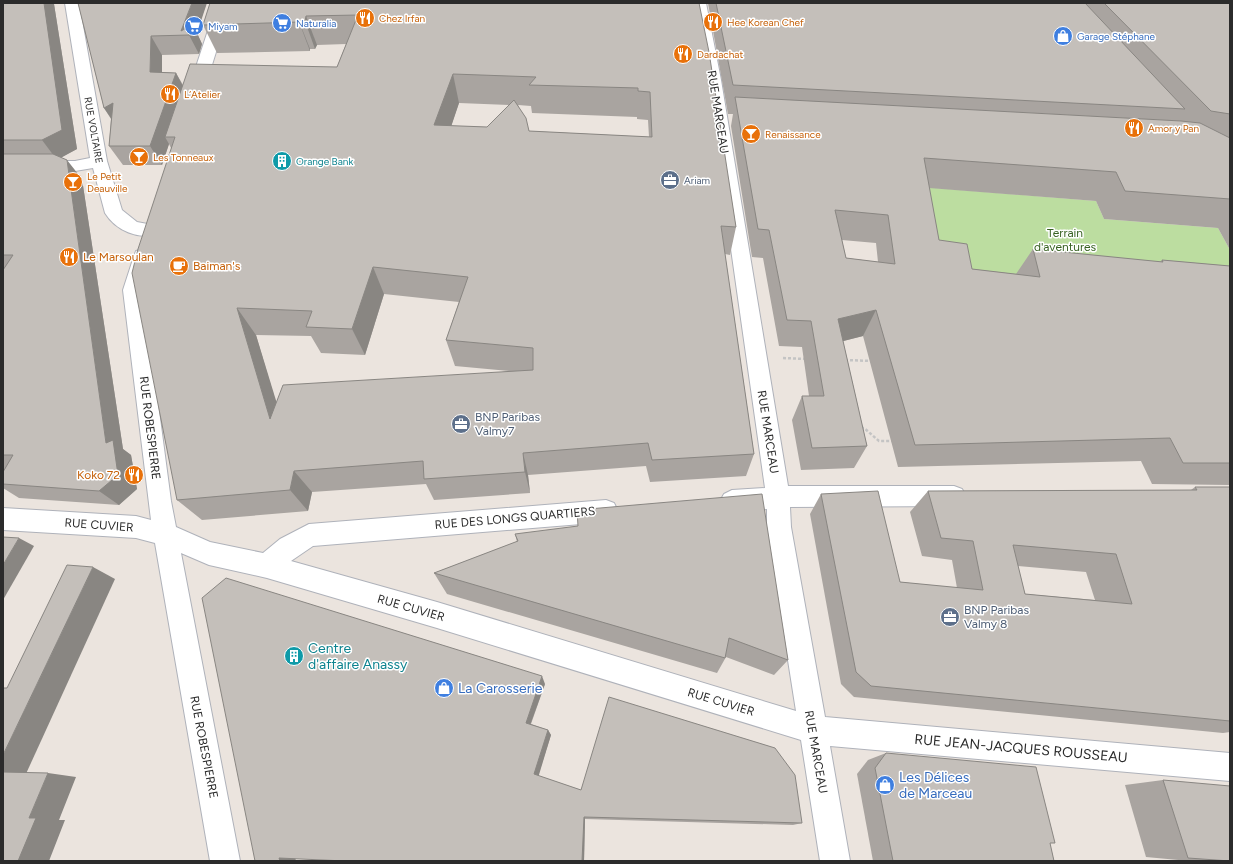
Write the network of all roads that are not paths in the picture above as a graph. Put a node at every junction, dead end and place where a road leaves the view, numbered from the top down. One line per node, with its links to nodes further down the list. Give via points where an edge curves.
1 (72, 3): 5 (street, RUE VOLTAIRE)
2 (699, 3): 9 (street, RUE MARCEAU, via 714,80 728,120 757,358)
3 (227, 9): 4 (street)
4 (192, 104)
5 (99, 161): 6 (street, via 75,166); 7 (street, RUE VOLTAIRE, via 114,213 132,228)
6 (3, 166)
7 (154, 222): 13 (street, RUE ROBESPIERRE, via 133,290)
8 (972, 496): 9 (street)
9 (778, 497): 10 (street); 15 (street, RUE MARCEAU, via 779,527)
10 (710, 502)
11 (624, 509): 14 (street, RUE DES LONGS QUARTIERS, via 309,535 289,547)
12 (3, 519): 13 (street, RUE CUVIER, via 136,527)
13 (164, 534): 14 (street, RUE CUVIER, via 209,553); 17 (street, RUE ROBESPIERRE)
14 (267, 566): 15 (street, RUE CUVIER)
15 (813, 730): 16 (street, RUE JEAN-JACQUES ROUSSEAU); 18 (street, RUE MARCEAU)
16 (1230, 767)
17 (225, 861)
18 (835, 861)

